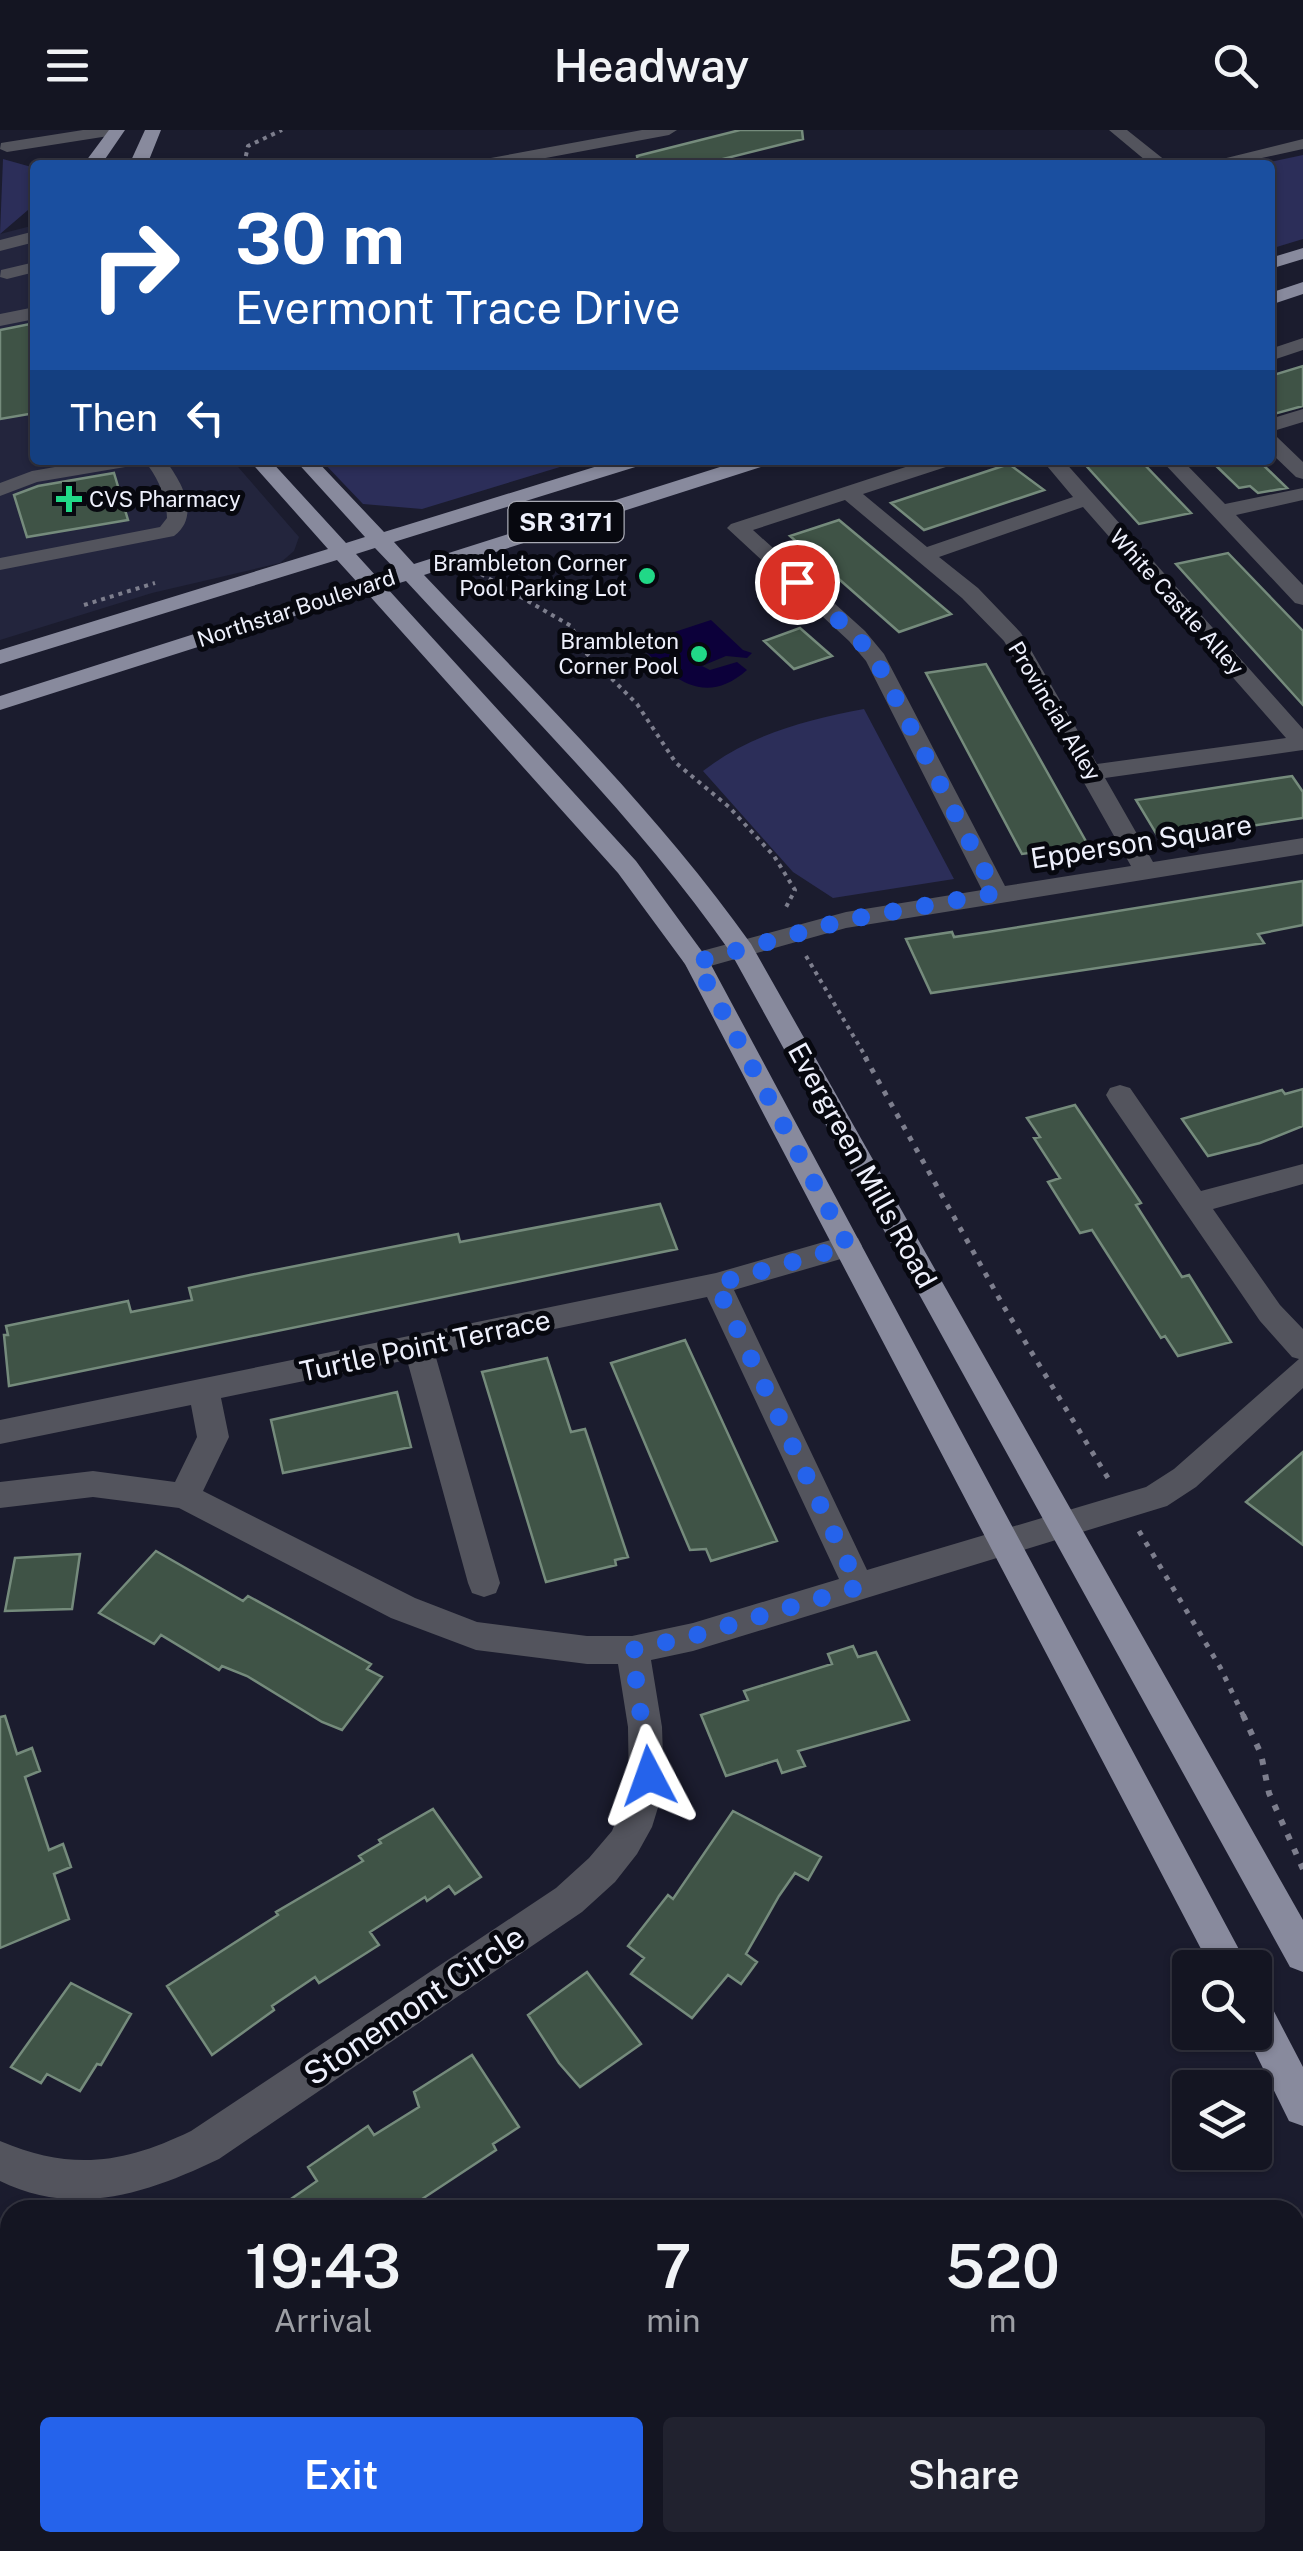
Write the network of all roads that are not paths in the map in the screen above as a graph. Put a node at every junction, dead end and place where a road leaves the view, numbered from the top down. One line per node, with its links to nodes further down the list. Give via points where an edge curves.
1 (38, 130): 7 (street)
2 (116, 130): 7 (street); 8 (main road)
3 (153, 130): 9 (main road)
4 (668, 130): 10 (street)
5 (1117, 130): 11 (street)
6 (1303, 144): 12 (street)
7 (3, 149)
8 (100, 160)
9 (140, 160)
10 (507, 160)
11 (1156, 160)
12 (1229, 160)
13 (30, 237): 14 (street)
14 (0, 246)
15 (1303, 253): 16 (main road)
16 (1275, 262)
17 (30, 268): 18 (street)
18 (7, 274)
19 (1303, 288): 20 (main road)
20 (1275, 297)
21 (30, 315): 22 (street)
22 (0, 320)
23 (1303, 344): 24 (street)
24 (1275, 353)
25 (1303, 415): 26 (street)
26 (1275, 424)
27 (1275, 446): 37 (street)
28 (103, 465): 38 (street, via 32,477)
29 (159, 465): 47 (street, via 178,511 168,532)
30 (262, 465): 45 (main road, Evergreen Mills Road)
31 (310, 465): 44 (main road, Evergreen Mills Road)
32 (622, 465): 44 (main road, Northstar Boulevard / SR 3171)
33 (747, 465): 48 (main road, Northstar Boulevard / SR 3171)
34 (933, 465): 39 (street)
35 (1056, 465): 41 (street, White Castle Alley)
36 (1175, 465): 42 (street)
37 (1303, 472)
38 (0, 490)
39 (849, 493): 46 (street, Provincial Alley); 57 (street, via 738,528 876,660)
40 (1303, 494): 42 (street)
41 (1086, 499): 46 (street); 53 (street, White Castle Alley)
42 (1220, 511): 50 (street)
43 (0, 537): 47 (street)
44 (378, 540): 45 (main road, Northstar Boulevard / SR 3171); 48 (main road, Evergreen Mills Road)
45 (339, 551): 49 (main road, Evergreen Mills Road); 51 (main road, Northstar Boulevard / SR 3171)
46 (924, 555): 54 (street, Provincial Alley, via 1013,638)
47 (4, 563)
48 (408, 572): 49 (main road, Northstar Boulevard / SR 3171); 58 (main road, Evergreen Mills Road, via 651,831)
49 (369, 585): 52 (main road, Northstar Boulevard / SR 3171); 59 (main road, Evergreen Mills Road, via 627,866)
50 (1303, 598)
51 (0, 657)
52 (0, 702)
53 (1303, 743): 54 (street)
54 (1092, 772): 56 (street, Provincial Alley)
55 (1303, 846): 56 (street, Epperson Square)
56 (1146, 870): 57 (street, Epperson Square)
57 (996, 893): 58 (street, Epperson Square, via 846,920)
58 (742, 950): 59 (street, Epperson Square); 72 (main road, Evergreen Mills Road)
59 (696, 962): 63 (main road, Evergreen Mills Road)
60 (1120, 1095): 62 (street)
61 (1303, 1174): 62 (street)
62 (1195, 1202): 66 (street, via 1270,1312)
63 (848, 1246): 64 (street, Turtle Point Terrace); 73 (main road, Evergreen Mills Road)
64 (716, 1284): 65 (street, Turtle Point Terrace); 75 (street)
65 (418, 1346): 68 (street, Turtle Point Terrace); 74 (street)
66 (1303, 1348)
67 (1303, 1370): 72 (street, via 1156,1497)
68 (204, 1391): 69 (street, Turtle Point Terrace); 71 (street, via 213,1437)
69 (0, 1432)
70 (0, 1495): 71 (street, via 93,1484)
71 (184, 1496): 76 (street, via 432,1621 526,1644)
72 (1062, 1526): 73 (street); 78 (main road, Evergreen Mills Road)
73 (1005, 1542): 75 (street); 77 (main road, Evergreen Mills Road)
74 (484, 1582)
75 (859, 1587): 76 (street)
76 (632, 1650): 81 (street, Stonemont Circle, via 649,1776 640,1815 624,1849 569,1900 164,2166 130,2176 51,2181)
77 (1222, 1950)
78 (1303, 1955)
79 (1272, 2047): 80 (main road)
80 (1303, 2107)
81 (0, 2161)

